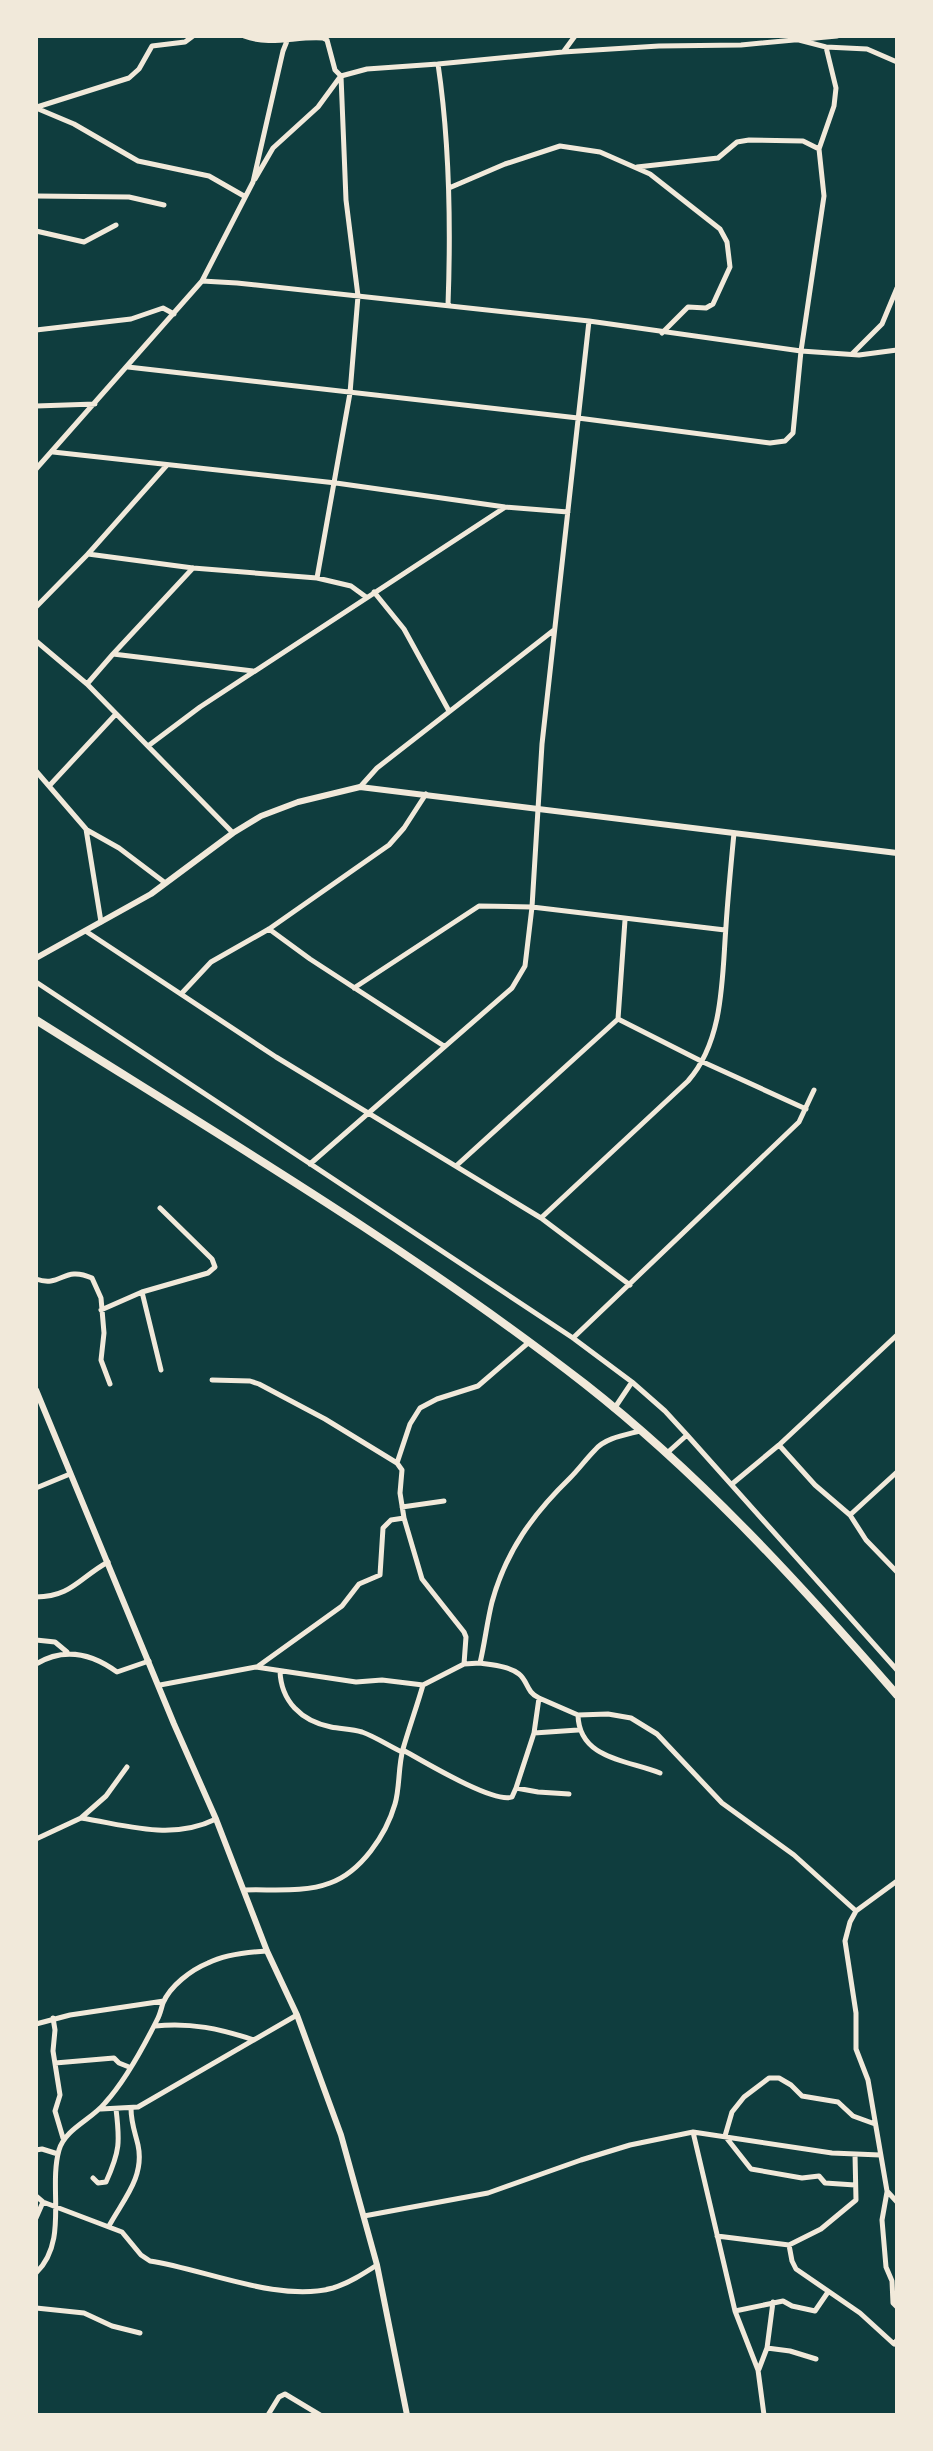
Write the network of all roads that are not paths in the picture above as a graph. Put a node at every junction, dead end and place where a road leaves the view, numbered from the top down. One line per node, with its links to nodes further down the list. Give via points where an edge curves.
1 (193, 36): 12 (street, via 152,46 129,78)
2 (244, 36): 5 (street, via 263,42)
3 (575, 36): 8 (street)
4 (837, 36): 6 (street)
5 (288, 37): 11 (street, via 327,40); 15 (street)
6 (795, 39): 7 (street); 8 (street)
7 (826, 47): 9 (street, via 867,49); 13 (street, via 836,88)
8 (563, 52): 10 (street)
9 (897, 62)
10 (438, 64): 11 (street); 16 (street)
11 (341, 76): 15 (street, via 318,107 273,148); 24 (street, via 346,200)
12 (36, 108): 18 (street, via 138,161 209,176)
13 (819, 149): 14 (street, via 803,141 749,140 737,142 718,158); 31 (street, via 824,196)
14 (636, 168): 16 (street, via 600,152 560,146); 29 (street, via 720,229 730,255 713,304 688,307)
15 (253, 182): 18 (street)
16 (449, 188): 25 (street)
17 (36, 196): 19 (street, via 129,197)
18 (244, 196): 22 (street)
19 (164, 205)
20 (116, 225): 21 (street, via 84,242)
21 (36, 231)
22 (202, 281): 24 (street); 26 (street)
23 (897, 288): 32 (street, via 882,324)
24 (358, 296): 25 (street); 34 (street)
25 (448, 305): 27 (street)
26 (174, 314): 28 (street, via 163,308 131,319); 33 (street)
27 (589, 321): 29 (street); 37 (street)
28 (36, 330)
29 (662, 333): 31 (street)
30 (897, 350): 32 (street)
31 (801, 351): 32 (street); 37 (street, via 793,433 778,443)
32 (852, 354)
33 (128, 367): 34 (street); 35 (street)
34 (350, 393): 37 (street); 41 (street)
35 (96, 404): 36 (street); 38 (street)
36 (36, 406)
37 (578, 418): 43 (street)
38 (52, 452): 39 (street); 40 (street)
39 (168, 464): 41 (street); 44 (street)
40 (36, 469)
41 (336, 483): 42 (street); 46 (street)
42 (505, 507): 43 (street); 47 (street)
43 (568, 512): 50 (street)
44 (88, 554): 45 (street); 49 (street)
45 (193, 568): 46 (street); 52 (street)
46 (317, 578): 48 (street, via 351,586)
47 (374, 592): 48 (street); 55 (street, via 404,629)
48 (366, 597): 53 (street)
49 (36, 607)
50 (555, 630): 55 (street); 62 (street)
51 (36, 641): 54 (street)
52 (113, 654): 53 (street); 54 (street)
53 (254, 671): 57 (street)
54 (87, 684): 56 (street)
55 (449, 711): 60 (street)
56 (115, 715): 57 (street); 59 (street)
57 (148, 746): 64 (street)
58 (36, 771): 59 (street)
59 (50, 785): 63 (street)
60 (360, 787): 61 (street); 64 (street, via 298,802)
61 (427, 794): 62 (street); 71 (street, via 389,845)
62 (538, 807): 65 (street); 68 (street)
63 (86, 829): 67 (street); 70 (street)
64 (233, 833): 67 (street)
65 (734, 833): 66 (street); 72 (street)
66 (897, 853)
67 (164, 882): 70 (street)
68 (532, 907): 69 (street); 76 (street, via 479,906); 80 (street, via 521,976)
69 (625, 920): 72 (street); 78 (street)
70 (101, 922): 73 (street)
71 (269, 929): 76 (street); 77 (street, via 211,962)
72 (725, 930): 81 (street, via 724,974)
73 (87, 932): 74 (street); 77 (street)
74 (36, 958)
75 (36, 982): 85 (street)
76 (354, 988): 80 (street)
77 (182, 993): 84 (street)
78 (618, 1019): 81 (street); 86 (street)
79 (36, 1020): 95 (main road, via 391,1245)
80 (444, 1046): 84 (street)
81 (703, 1062): 83 (street); 88 (street)
82 (814, 1090): 83 (street)
83 (806, 1109): 90 (street, via 799,1122)
84 (367, 1113): 85 (street); 86 (street)
85 (309, 1164): 94 (street)
86 (456, 1166): 88 (street)
87 (160, 1208): 91 (street, via 215,1267)
88 (541, 1218): 90 (street)
89 (36, 1279): 92 (street, via 53,1282 76,1272 92,1278)
90 (630, 1285): 94 (street)
91 (142, 1292): 92 (street); 96 (street)
92 (101, 1310): 99 (street, via 101,1360)
93 (897, 1335): 105 (street)
94 (573, 1338): 98 (street)
95 (528, 1343): 102 (main road); 107 (street, via 478,1386 420,1408)
96 (161, 1370)
97 (212, 1380): 107 (street, via 259,1384)
98 (632, 1382): 102 (street); 104 (street)
99 (110, 1384)
100 (36, 1390): 101 (street)
101 (39, 1403): 109 (street)
102 (614, 1409): 103 (main road)
103 (640, 1431): 106 (main road); 122 (street, via 596,1448 529,1522 493,1598)
104 (687, 1435): 106 (street); 110 (street)
105 (779, 1445): 110 (street); 114 (street)
106 (666, 1454): 130 (main road, via 779,1563)
107 (397, 1463): 113 (street, via 402,1470)
108 (897, 1472): 114 (street)
109 (70, 1474): 111 (street); 116 (street)
110 (732, 1484): 126 (street)
111 (36, 1488)
112 (444, 1501): 113 (street)
113 (402, 1507): 115 (street)
114 (850, 1515): 117 (street)
115 (404, 1518): 124 (street, via 422,1579 466,1637); 125 (street, via 383,1528 380,1575 359,1584 342,1606)
116 (108, 1562): 118 (street, via 65,1594); 121 (street)
117 (897, 1572)
118 (36, 1597)
119 (36, 1640): 120 (street, via 55,1642)
120 (68, 1653): 121 (street, via 101,1660 117,1672); 123 (street)
121 (149, 1661): 128 (street)
122 (480, 1663): 124 (street); 131 (street, via 514,1671)
123 (36, 1664)
124 (464, 1664): 129 (street)
125 (256, 1667): 127 (street); 128 (street)
126 (897, 1670)
127 (280, 1671): 129 (street); 135 (street, via 285,1695 300,1714)
128 (160, 1685): 141 (street)
129 (423, 1685): 135 (street)
130 (897, 1695)
131 (539, 1698): 132 (street); 134 (street)
132 (578, 1715): 133 (street); 145 (street, via 631,1718 657,1734 722,1803 794,1855)
133 (578, 1730): 134 (street); 137 (street, via 602,1753)
134 (534, 1733): 138 (street)
135 (403, 1751): 138 (street, via 502,1799 512,1797); 144 (street, via 389,1820 367,1855 345,1876 312,1888)
136 (127, 1767): 140 (street)
137 (660, 1773)
138 (516, 1788): 139 (street)
139 (569, 1794)
140 (81, 1818): 141 (street, via 168,1832); 142 (street)
141 (216, 1819): 144 (street)
142 (36, 1839)
143 (897, 1881): 145 (street)
144 (244, 1890): 146 (street)
145 (856, 1911): 158 (street, via 845,1941 856,2049 868,2080)
146 (267, 1951): 147 (street, via 209,1962 185,1977); 148 (street)
147 (164, 2001): 149 (street); 151 (street)
148 (297, 2015): 152 (street); 173 (street)
149 (53, 2018): 150 (street); 153 (street)
150 (36, 2024)
151 (154, 2026): 152 (street, via 220,2028); 154 (street)
152 (254, 2040): 155 (street)
153 (55, 2063): 154 (street, via 114,2058); 161 (street, via 60,2095 55,2111)
154 (129, 2067): 156 (street)
155 (131, 2108): 157 (street); 175 (street, via 139,2148 134,2185)
156 (100, 2109): 157 (street); 161 (street)
157 (116, 2109): 166 (street, via 116,2157 106,2182)
158 (875, 2124): 160 (street, via 853,2116 835,2100 802,2096 779,2078 769,2078 732,2112); 165 (street)
159 (693, 2132): 160 (street); 173 (street, via 630,2145 488,2193); 176 (street)
160 (725, 2136): 164 (street); 167 (street, via 751,2169)
161 (63, 2138): 163 (street)
162 (36, 2150): 163 (street)
163 (58, 2154): 172 (street)
164 (855, 2154): 165 (street); 167 (street)
165 (880, 2155): 168 (street)
166 (93, 2178)
167 (855, 2185): 177 (street, via 853,2204)
168 (887, 2191): 171 (street); 182 (street, via 882,2220 886,2267)
169 (36, 2196): 170 (street)
170 (43, 2202): 172 (street); 174 (street)
171 (897, 2202)
172 (58, 2207): 175 (street); 179 (street, via 47,2261)
173 (364, 2216): 178 (street)
174 (36, 2218)
175 (109, 2226): 178 (street, via 150,2261 289,2291 331,2289)
176 (717, 2236): 177 (street); 184 (street)
177 (789, 2245): 180 (street, via 796,2269)
178 (377, 2265): 192 (street)
179 (36, 2273)
180 (828, 2292): 181 (street, via 815,2311); 186 (street, via 894,2344)
181 (773, 2301): 184 (street); 187 (street)
182 (897, 2307)
183 (36, 2308): 185 (street, via 84,2313)
184 (735, 2311): 189 (street)
185 (140, 2333)
186 (897, 2340)
187 (767, 2348): 188 (street); 189 (street)
188 (816, 2359)
189 (758, 2370): 193 (street)
190 (268, 2415): 191 (street, via 285,2394)
191 (320, 2415)
192 (407, 2415)
193 (764, 2415)

